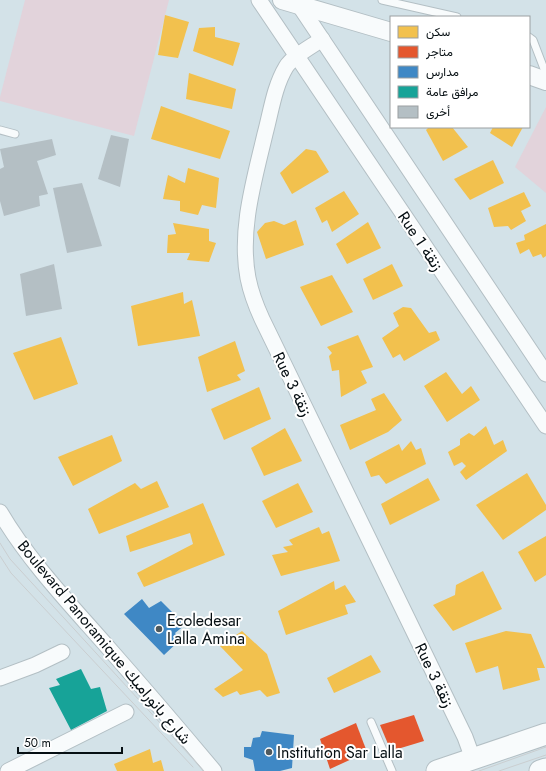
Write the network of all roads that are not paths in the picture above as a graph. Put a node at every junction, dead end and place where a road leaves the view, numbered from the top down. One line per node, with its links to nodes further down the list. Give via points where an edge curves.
1 (258, 0): 8 (street)
2 (382, 0): 4 (lane)
3 (293, 2): 5 (street); 7 (street, Rue 1 زنقة)
4 (453, 16)
5 (390, 32)
6 (530, 38): 10 (lane)
7 (322, 39): 8 (street, Rue 3 زنقة); 14 (street, Rue 1 زنقة)
8 (297, 57): 15 (street, Rue 1 زنقة); 22 (street, Rue 3 زنقة, via 287,66 279,80 252,187 245,242 248,278 262,319 465,737)
9 (530, 74): 11 (street)
10 (546, 74)
11 (546, 80)
12 (0, 130): 13 (lane)
13 (15, 134)
14 (546, 374)
15 (546, 426)
16 (0, 512): 25 (street, Boulevard Panoramique شارع بانوراميك, via 40,568)
17 (62, 652): 18 (street)
18 (0, 678)
19 (126, 712): 24 (street)
20 (371, 722): 26 (lane)
21 (546, 734): 22 (main road)
22 (473, 759): 27 (main road)
23 (546, 769): 28 (main road)
24 (8, 771)
25 (214, 771)
26 (392, 771)
27 (436, 771)
28 (540, 771)

